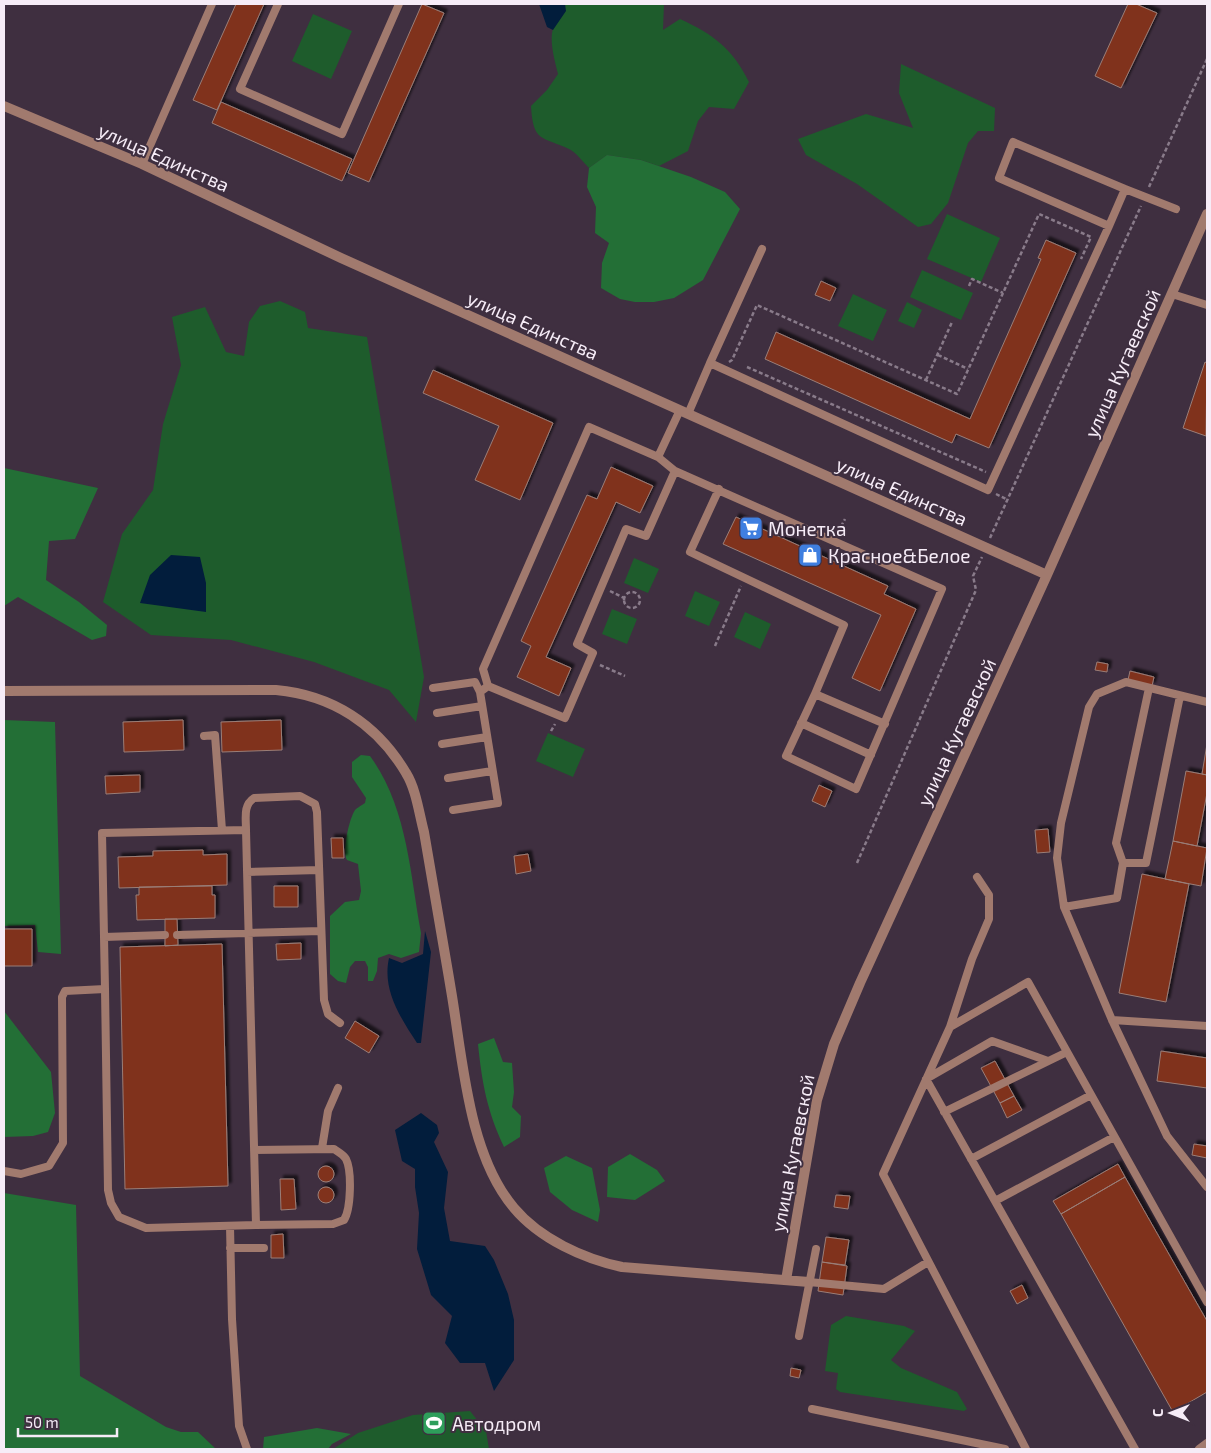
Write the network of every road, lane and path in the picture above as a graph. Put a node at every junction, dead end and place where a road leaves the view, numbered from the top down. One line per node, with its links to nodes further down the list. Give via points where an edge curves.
1 (212, 4): 6 (lane)
2 (278, 4): 3 (lane, via 240,89 342,134)
3 (399, 4)
4 (1207, 59): 8 (path)
5 (4, 106): 6 (street, улица Единства)
6 (142, 164): 25 (street, улица Единства, via 341,258)
7 (1125, 189): 8 (lane); 11 (lane); 11 (lane, via 1013,142 999,178)
8 (1145, 197): 9 (lane); 30 (path)
9 (1176, 209)
10 (1207, 214): 16 (street, улица Кугаевской)
11 (1109, 226): 21 (lane, via 988,490)
12 (762, 249): 21 (lane)
13 (1079, 264): 15 (path, via 1091,237 1039,214)
14 (969, 286): 15 (path, via 972,279)
15 (1003, 293): 23 (path)
16 (1172, 294): 17 (lane); 31 (street, улица Кугаевской)
17 (1207, 305)
18 (952, 322): 19 (path)
19 (937, 355): 23 (path); 24 (path)
20 (732, 360): 24 (path, via 757,305)
21 (710, 363): 25 (lane)
22 (741, 364): 27 (path, via 985,473)
23 (968, 369): 24 (path, via 957,394)
24 (926, 380)
25 (684, 412): 26 (lane); 30 (street, улица Единства)
26 (658, 457): 28 (lane); 37 (lane, via 588,427 483,669)
27 (990, 464)
28 (675, 471): 29 (lane); 35 (lane, via 646,536 626,529 577,644 593,653)
29 (718, 489): 32 (lane, via 690,552); 48 (lane, via 942,589)
30 (986, 548): 31 (street, улица Единства); 58 (path, via 973,576 976,590)
31 (1047, 575): 94 (street, улица Кугаевской, via 834,1044 817,1100)
32 (745, 578): 34 (path); 42 (lane, via 844,625)
33 (633, 608): 33 (path, via 624,601 626,594 633,592 640,600)
34 (716, 646)
35 (590, 660): 36 (path); 37 (lane, via 564,718)
36 (625, 676)
37 (488, 686): 41 (lane)
38 (433, 688): 41 (lane, via 475,682)
39 (1149, 688): 43 (lane); 59 (lane, via 1116,843); 63 (lane, via 1126,682 1096,694 1089,707 1061,822 1057,858)
40 (4, 691): 94 (street, via 276,690 313,696 355,716 381,738 407,774 424,832 475,1118 488,1166 514,1208 536,1229 596,1262 622,1267)
41 (480, 692): 45 (lane)
42 (815, 694): 47 (lane); 48 (lane)
43 (1180, 696): 44 (lane); 59 (lane, via 1146,863)
44 (1207, 702)
45 (482, 706): 46 (lane); 50 (lane)
46 (437, 713)
47 (801, 723): 52 (lane); 52 (lane, via 786,756 847,785 856,789)
48 (885, 724): 52 (lane)
49 (204, 736): 56 (lane, via 215,735)
50 (487, 737): 51 (lane); 53 (lane)
51 (442, 744)
52 (871, 755)
53 (492, 771): 54 (lane); 55 (lane, via 498,803)
54 (448, 778)
55 (453, 810)
56 (222, 830): 57 (lane); 68 (lane, via 102,833)
57 (246, 830): 60 (lane, via 246,808 254,798 300,796 309,799 317,812); 61 (lane)
58 (857, 863)
59 (1123, 863): 63 (lane, via 1117,898)
60 (319, 870): 61 (lane); 64 (lane)
61 (247, 872): 65 (lane)
62 (977, 878): 74 (lane, via 989,895 989,919)
63 (1064, 907): 71 (lane)
64 (321, 931): 65 (lane); 72 (lane, via 324,1000 328,1014)
65 (249, 933): 67 (lane); 83 (lane)
66 (165, 935): 68 (lane)
67 (177, 935)
68 (104, 937): 69 (lane)
69 (105, 989): 85 (lane, via 65,991 62,997 63,1143 49,1166 21,1174); 89 (lane, via 108,1190 111,1203 119,1217 146,1228)
70 (1207, 1017): 73 (lane)
71 (1112, 1020): 73 (lane); 86 (lane, via 1167,1136)
72 (340, 1023)
73 (1207, 1026)
74 (950, 1027): 75 (lane, via 1028,982); 77 (lane)
75 (1067, 1052): 76 (lane); 79 (lane)
76 (1048, 1061): 77 (lane, via 992,1041); 80 (lane)
77 (926, 1079): 80 (lane); 93 (lane, via 882,1174)
78 (338, 1088): 82 (lane, via 328,1111)
79 (1091, 1095): 81 (lane); 84 (lane)
80 (944, 1112): 84 (lane)
81 (1114, 1137): 87 (lane); 96 (lane)
82 (322, 1148): 83 (lane); 88 (lane, via 334,1149 344,1156 349,1166 349,1212 344,1220 333,1224)
83 (254, 1150): 88 (lane)
84 (971, 1159): 87 (lane)
85 (4, 1171)
86 (1207, 1187)
87 (995, 1202): 103 (lane)
88 (256, 1225): 89 (lane)
89 (230, 1226): 90 (lane)
90 (230, 1248): 91 (lane); 100 (lane, via 239,1426)
91 (264, 1248)
92 (816, 1249): 95 (lane)
93 (928, 1262): 95 (lane, via 884,1289); 102 (lane)
94 (786, 1280): 95 (street)
95 (809, 1282): 97 (lane)
96 (1207, 1302)
97 (799, 1336)
98 (812, 1409): 101 (lane)
99 (1207, 1443): 104 (lane)
100 (247, 1449)
101 (1005, 1449)
102 (1026, 1449)
103 (1135, 1449)
104 (1199, 1449)

